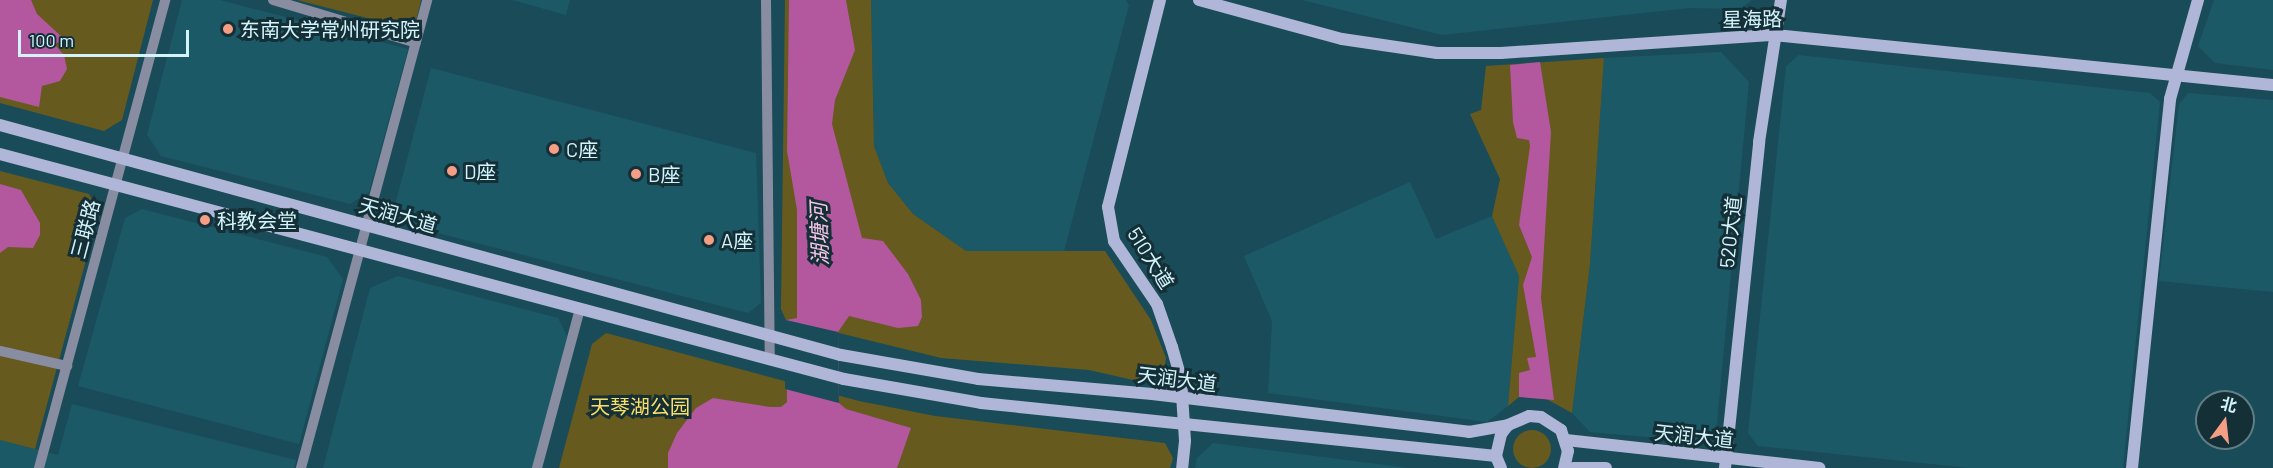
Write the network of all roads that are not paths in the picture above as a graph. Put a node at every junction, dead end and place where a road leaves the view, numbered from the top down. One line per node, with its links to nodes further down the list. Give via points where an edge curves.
1 (165, 0): 15 (street, 三联路)
2 (273, 0): 10 (street)
3 (427, 0): 10 (street)
4 (766, 0): 20 (street)
5 (1160, 0): 24 (street, 510大道, via 1108,207 1114,241 1156,304 1167,329 1181,380)
6 (1199, 0): 9 (street, 星海路, via 1342,39 1437,53 1501,53)
7 (1781, 0): 9 (street, 520大道)
8 (2198, 0): 11 (street)
9 (1774, 36): 11 (street, 星海路); 29 (street, 520大道)
10 (416, 43): 17 (street)
11 (2175, 75): 12 (street, 星海路); 38 (street)
12 (2273, 85)
13 (0, 125): 15 (street, 天润大道)
14 (0, 154): 16 (street)
15 (122, 160): 16 (street, 三联路); 17 (street, 天润大道)
16 (116, 184): 18 (street); 23 (street, 三联路)
17 (367, 227): 18 (street); 20 (street, 天润大道)
18 (360, 250): 19 (street); 31 (street)
19 (580, 309): 22 (street); 32 (street)
20 (772, 337): 22 (street); 24 (street, 天润大道, via 841,355 978,379 1152,394)
21 (0, 351): 23 (street)
22 (770, 360): 25 (street, via 844,379 981,403)
23 (67, 366): 30 (street, 三联路)
24 (1181, 401): 25 (street, 510大道); 26 (street, 天润大道, via 1469,432)
25 (1184, 423): 28 (street); 33 (street, 510大道)
26 (1508, 425): 27 (street, 天润大道, via 1518,418 1541,417 1552,422); 28 (street, via 1501,434)
27 (1566, 440): 29 (street, 天润大道); 34 (street)
28 (1499, 462)
29 (1725, 464): 37 (street, 天润大道)
30 (39, 468)
31 (301, 468)
32 (537, 468)
33 (1182, 468)
34 (1564, 468)
35 (1573, 468): 36 (street)
36 (1606, 468)
37 (1819, 468)
38 (2132, 468)

